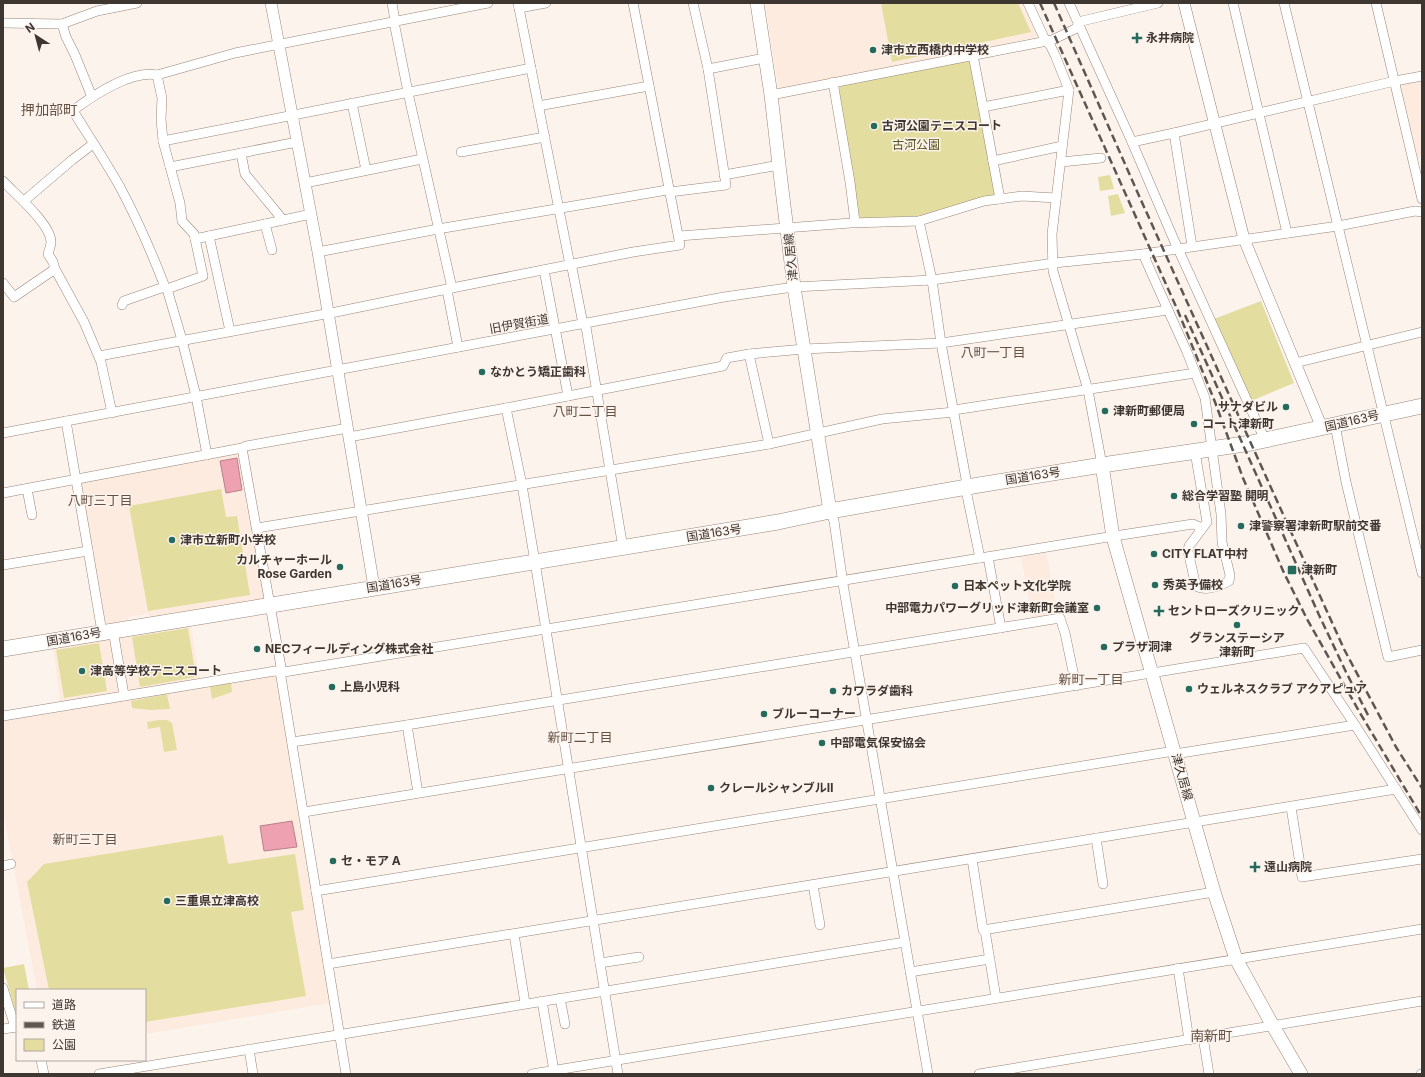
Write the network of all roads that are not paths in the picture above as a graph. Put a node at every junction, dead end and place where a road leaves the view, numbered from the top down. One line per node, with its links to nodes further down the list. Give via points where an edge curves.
1 (137, 3): 20 (street, via 97,11)
2 (271, 3): 23 (street)
3 (392, 3): 18 (street)
4 (488, 3): 18 (street)
5 (546, 3): 16 (street)
6 (633, 3): 32 (street)
7 (693, 3): 27 (street)
8 (757, 3): 25 (main road, 津久居線)
9 (1028, 3): 22 (street)
10 (1069, 3): 21 (street)
11 (1158, 3): 17 (street)
12 (1184, 3): 43 (street)
13 (1233, 3): 41 (street)
14 (1284, 3): 37 (street)
15 (1376, 3): 30 (street)
16 (518, 6): 26 (street)
17 (1126, 7): 21 (street, via 1082,21)
18 (394, 22): 23 (street); 34 (street)
19 (3, 23): 20 (street)
20 (62, 24): 36 (street)
21 (1079, 25): 22 (street, via 1052,40); 48 (street)
22 (1045, 40): 24 (street); 33 (street, via 1050,45)
23 (278, 44): 28 (street); 42 (street)
24 (973, 55): 31 (street); 40 (street)
25 (765, 58): 27 (street); 35 (main road, 津久居線)
26 (531, 68): 34 (street); 39 (street)
27 (708, 69): 60 (street)
28 (157, 75): 36 (street, via 142,74); 46 (street, via 162,98)
29 (1422, 76): 30 (street)
30 (1395, 81): 37 (street); 66 (street)
31 (833, 82): 35 (street); 73 (street)
32 (649, 86): 39 (street); 63 (street)
33 (1069, 90): 40 (street); 50 (street)
34 (408, 92): 38 (street); 54 (street)
35 (771, 94): 57 (main road, 津久居線)
36 (92, 97): 49 (street, via 75,109)
37 (1308, 101): 41 (street); 75 (street)
38 (352, 103): 42 (street); 59 (street)
39 (538, 106): 45 (street)
40 (983, 107): 55 (street)
41 (1259, 113): 43 (street); 78 (street)
42 (292, 115): 46 (street); 47 (street)
43 (1215, 123): 44 (street); 82 (street)
44 (1174, 133): 48 (street); 83 (street)
45 (544, 137): 51 (street); 68 (street)
46 (163, 141): 58 (street)
47 (297, 142): 52 (street); 62 (street)
48 (1132, 142): 84 (street)
49 (94, 144): 67 (street); 95 (street, via 128,202)
50 (1062, 146): 55 (street); 56 (street)
51 (461, 152)
52 (241, 153): 58 (street); 71 (street, via 245,174)
53 (1101, 158): 56 (street)
54 (422, 159): 59 (street); 77 (street)
55 (993, 161): 65 (street)
56 (1061, 162): 64 (street)
57 (779, 165): 60 (street); 76 (main road, 津久居線)
58 (170, 167): 81 (street, via 182,221 194,234)
59 (366, 170): 62 (street)
60 (724, 175): 63 (street, via 726,185)
61 (3, 181): 67 (street)
62 (305, 183): 70 (street)
63 (670, 192): 68 (street, via 667,190); 80 (street)
64 (1056, 198): 65 (street, via 1022,196); 88 (street, via 1052,234)
65 (1000, 199): 72 (street)
66 (1422, 199)
67 (24, 201): 90 (street, via 46,229 51,240 48,254)
68 (559, 208): 77 (street); 89 (street)
69 (1422, 212): 75 (street, 旧伊賀街道, via 1415,211)
70 (310, 214): 71 (street); 86 (street)
71 (283, 220): 74 (street)
72 (919, 221): 73 (street); 92 (street)
73 (855, 222): 76 (street)
74 (265, 224): 79 (street); 85 (street)
75 (1338, 226): 78 (street, 旧伊賀街道); 107 (street)
76 (788, 227): 80 (street); 94 (main road, 津久居線)
77 (438, 229): 86 (street); 96 (street)
78 (1287, 233): 82 (street, 旧伊賀街道)
79 (209, 236): 81 (street); 103 (street)
80 (679, 236): 89 (street, via 680,245)
81 (195, 239): 95 (street, via 203,276)
82 (1244, 239): 83 (street, 旧伊賀街道); 112 (street)
83 (1192, 246): 84 (street, 旧伊賀街道)
84 (1178, 248): 87 (street, 旧伊賀街道); 129 (street)
85 (272, 250)
86 (318, 252): 99 (street)
87 (1143, 254): 88 (street, 旧伊賀街道); 98 (street)
88 (1054, 263): 92 (street, 旧伊賀街道); 101 (street, via 1053,271)
89 (570, 265): 91 (street); 100 (street)
90 (55, 269): 93 (street, via 14,297); 111 (street)
91 (544, 270): 96 (street); 102 (street)
92 (932, 280): 94 (street, 旧伊賀街道); 106 (street)
93 (3, 283)
94 (794, 287): 100 (street, 旧伊賀街道, via 724,297); 109 (main road, 津久居線)
95 (166, 288): 97 (street, via 124,302); 105 (street)
96 (450, 289): 99 (street); 108 (street)
97 (122, 305)
98 (1168, 310): 101 (street); 114 (street)
99 (328, 313): 103 (street); 113 (street)
100 (584, 324): 102 (street, 旧伊賀街道); 115 (street)
101 (1069, 324): 106 (street); 116 (street)
102 (555, 329): 108 (street, 旧伊賀街道); 118 (street)
103 (230, 331): 105 (street)
104 (1422, 332): 107 (street)
105 (182, 340): 111 (street); 117 (street)
106 (941, 343): 109 (street); 121 (street)
107 (1367, 346): 112 (street); 123 (street)
108 (458, 347): 113 (street, 旧伊賀街道)
109 (804, 349): 110 (street); 128 (main road, 津久居線)
110 (749, 354): 115 (street, via 727,358 723,366); 130 (street)
111 (99, 356): 122 (street)
112 (1295, 363): 125 (street)
113 (338, 370): 117 (street, 旧伊賀街道); 126 (street)
114 (1195, 373): 116 (street); 132 (street, via 1205,398)
115 (596, 390): 118 (street); 136 (street)
116 (1088, 390): 121 (street); 135 (street)
117 (196, 396): 122 (street, 旧伊賀街道); 134 (street)
118 (568, 396): 120 (street)
119 (1422, 406): 123 (highway, 国道163号)
120 (506, 408): 126 (street); 138 (street)
121 (954, 411): 128 (street, via 882,419); 139 (street)
122 (112, 413): 124 (street, 旧伊賀街道)
123 (1384, 414): 125 (highway, 国道163号); 153 (street)
124 (66, 421): 127 (street, 旧伊賀街道); 137 (street)
125 (1328, 427): 129 (highway, 国道163号); 161 (street, via 1346,482 1388,657)
126 (348, 432): 131 (street); 142 (street)
127 (3, 433)
128 (817, 433): 130 (street); 143 (main road, 津久居線)
129 (1265, 440): 132 (highway, 国道163号)
130 (769, 444): 136 (street)
131 (242, 448): 134 (street); 145 (street)
132 (1212, 449): 133 (highway, 国道163号); 146 (street, via 1222,542 1230,575 1229,581 1222,585 1204,589 1198,587 1195,582 1188,551)
133 (1195, 452): 135 (highway, 国道163号); 146 (street, via 1207,522)
134 (207, 455): 137 (street)
135 (1102, 465): 139 (highway, 国道163号); 147 (main road, 津久居線)
136 (610, 470): 138 (street); 148 (street)
137 (76, 480): 140 (street); 149 (street)
138 (522, 484): 142 (street); 151 (street)
139 (967, 487): 143 (highway, 国道163号); 150 (street)
140 (27, 489): 141 (street); 144 (street)
141 (3, 493)
142 (362, 511): 145 (street); 155 (street)
143 (830, 511): 148 (highway, 国道163号); 154 (street, via 834,521)
144 (32, 515)
145 (257, 528): 156 (street)
146 (1202, 528): 147 (street, via 1192,524)
147 (1113, 537): 150 (street); 164 (main road, 津久居線)
148 (623, 548): 151 (highway, 国道163号)
149 (88, 551): 152 (street); 159 (street)
150 (984, 557): 154 (street); 157 (street)
151 (535, 562): 155 (highway, 国道163号); 158 (street)
152 (3, 565)
153 (1422, 573)
154 (843, 580): 158 (street); 162 (street)
155 (374, 587): 156 (highway, 国道163号)
156 (271, 605): 159 (highway, 国道163号); 163 (street)
157 (1001, 628): 162 (street); 165 (street, via 1060,618)
158 (545, 629): 163 (street); 167 (street)
159 (108, 631): 160 (highway, 国道163号); 166 (street)
160 (3, 649)
161 (1422, 650)
162 (854, 651): 167 (street); 169 (street)
163 (280, 671): 166 (street); 172 (street)
164 (1153, 674): 165 (street); 171 (street, via 1304,648); 173 (main road, 津久居線)
165 (1076, 686): 169 (street)
166 (124, 695): 168 (street)
167 (556, 699): 170 (street); 174 (street)
168 (3, 716)
169 (866, 721): 174 (street); 177 (street)
170 (407, 725): 172 (street); 176 (street)
171 (1355, 725): 173 (street); 175 (street)
172 (292, 742): 179 (street)
173 (1175, 753): 177 (street); 180 (main road, 津久居線)
174 (568, 769): 176 (street); 183 (street)
175 (1396, 790): 178 (street); 181 (street)
176 (418, 793): 179 (street)
177 (880, 799): 183 (street); 186 (street)
178 (1291, 807): 180 (street); 185 (street, via 1302,877)
179 (304, 812): 189 (street)
180 (1196, 822): 182 (street); 190 (main road, 津久居線)
181 (1422, 830)
182 (1096, 838): 184 (street); 187 (street)
183 (581, 847): 189 (street); 191 (street)
184 (972, 859): 186 (street); 194 (street)
185 (1422, 859)
186 (893, 872): 188 (street); 196 (street)
187 (1103, 884)
188 (813, 885): 191 (street); 192 (street)
189 (316, 891): 201 (street)
190 (1214, 892): 194 (street); 199 (main road, 津久居線)
191 (593, 921): 195 (street); 200 (street)
192 (820, 924)
193 (1422, 928): 199 (street)
194 (985, 930): 198 (street)
195 (514, 934): 201 (street); 210 (street)
196 (905, 942): 203 (street); 205 (street)
197 (639, 957): 200 (street)
198 (990, 959): 203 (street); 207 (street)
199 (1236, 959): 202 (street); 213 (main road, 津久居線)
200 (600, 963): 205 (street)
201 (328, 964): 216 (street)
202 (1178, 968): 207 (street); 218 (street)
203 (910, 972): 211 (street)
204 (3, 988): 214 (street)
205 (604, 991): 206 (street); 220 (street)
206 (560, 998): 208 (street); 212 (street)
207 (996, 998): 211 (street)
208 (542, 1001): 210 (street); 222 (street)
209 (1422, 1001): 213 (street)
210 (525, 1003): 216 (street)
211 (917, 1011): 220 (street); 229 (street)
212 (565, 1024)
213 (1273, 1026): 217 (street); 232 (main road, 津久居線)
214 (16, 1027): 215 (street)
215 (3, 1029)
216 (340, 1034): 219 (street); 226 (street)
217 (1203, 1037): 218 (street); 231 (street)
218 (1189, 1040): 230 (street)
219 (249, 1049): 224 (street); 225 (street)
220 (616, 1060): 222 (street); 228 (street)
221 (41, 1061): 223 (street)
222 (554, 1070): 227 (street)
223 (44, 1074)
224 (99, 1074)
225 (254, 1074)
226 (346, 1074)
227 (532, 1074)
228 (618, 1074)
229 (928, 1074)
230 (979, 1074)
231 (1209, 1074)
232 (1301, 1074)

